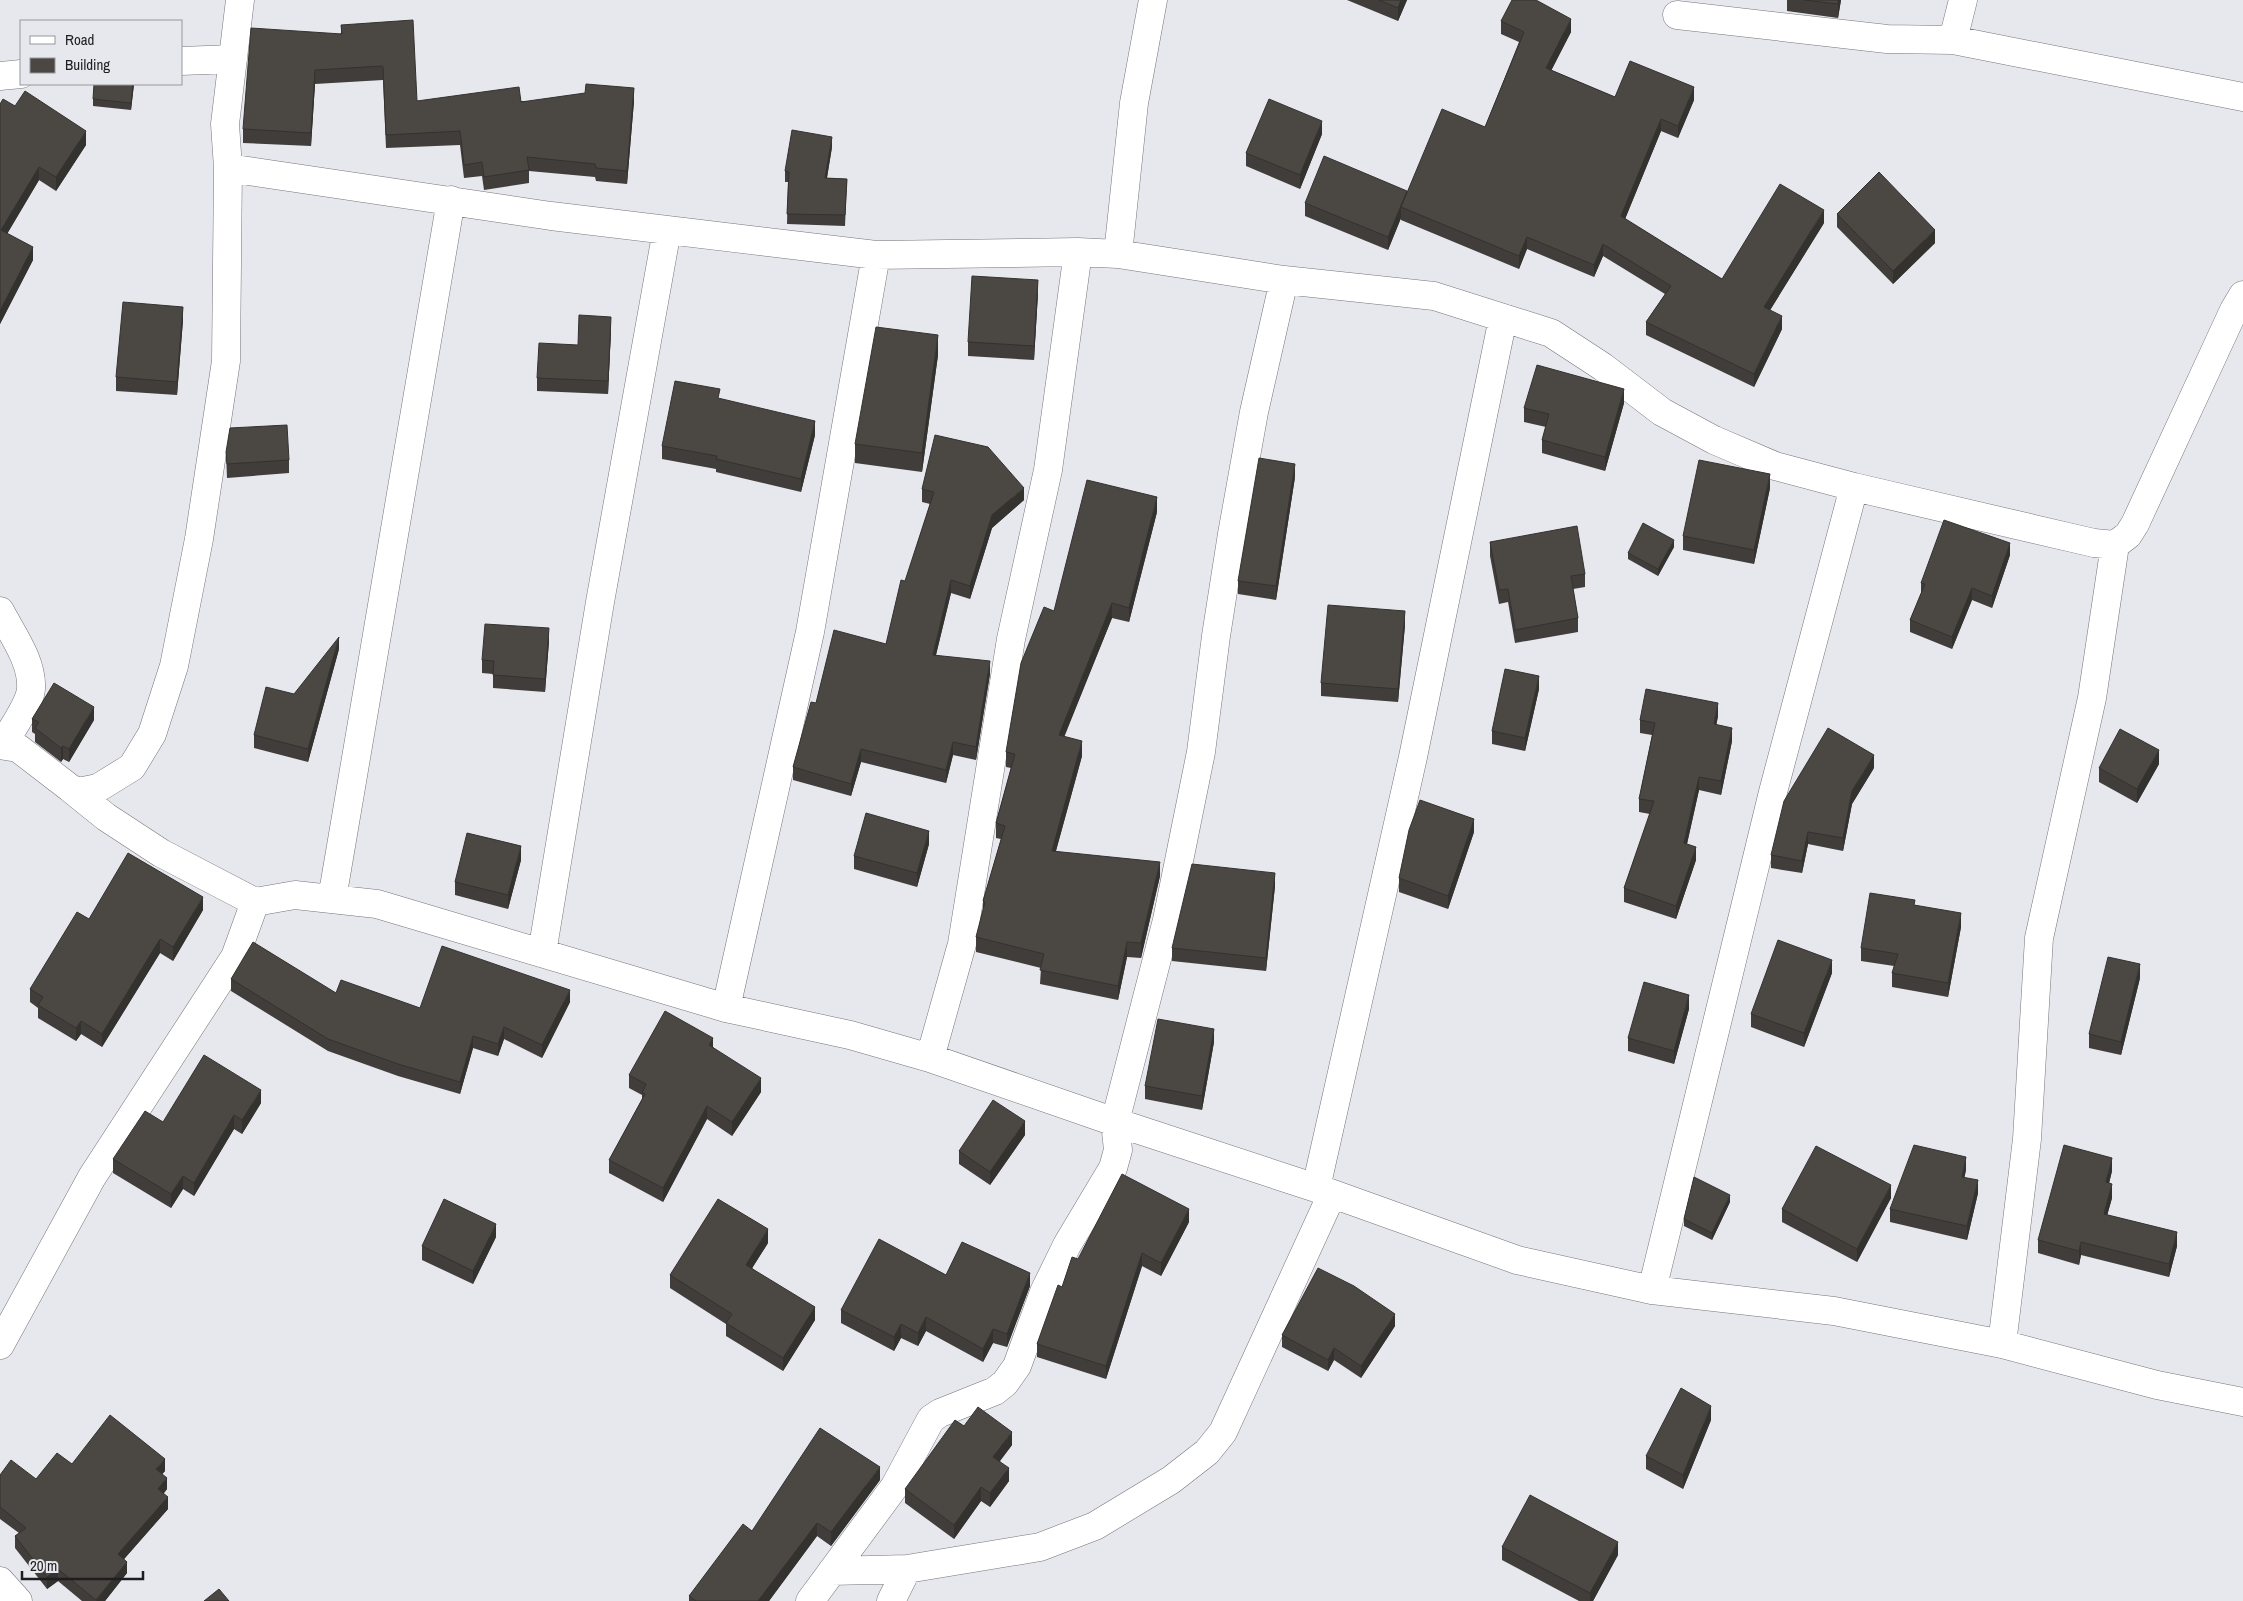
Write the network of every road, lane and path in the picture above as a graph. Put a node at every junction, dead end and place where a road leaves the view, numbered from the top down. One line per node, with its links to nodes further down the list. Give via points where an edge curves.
1 (240, 0): 6 (street)
2 (1153, 0): 15 (street, via 1134,102)
3 (1963, 0): 5 (street)
4 (1677, 15): 5 (street, via 1886,39)
5 (1953, 40): 10 (street)
6 (233, 59): 7 (street); 11 (street, via 225,124)
7 (182, 61)
8 (20, 74): 9 (street)
9 (0, 76)
10 (2243, 97)
11 (228, 168): 12 (street); 24 (street, via 226,360 199,539 174,666 152,734 132,767 98,788 78,792)
12 (451, 200): 13 (street); 25 (street)
13 (667, 230): 16 (street); 27 (street, via 600,602)
14 (1078, 252): 15 (street); 16 (street); 29 (street, via 1048,470 1011,639 962,944)
15 (1118, 254): 17 (street)
16 (876, 255): 28 (street, via 810,632)
17 (1284, 280): 19 (street, via 1434,296); 30 (street, via 1254,412 1234,524 1198,770 1166,920)
18 (2243, 295): 21 (street, via 2135,524 2128,535)
19 (1503, 318): 20 (street, via 1551,333 1662,412 1714,440 1775,466); 31 (street)
20 (1854, 487): 21 (street, via 2094,543); 32 (street, via 1772,792)
21 (2115, 545): 33 (street, via 2092,698 2039,938 2027,1139)
22 (0, 610): 23 (street, via 30,668 32,690)
23 (1, 744): 24 (street, via 18,748)
24 (70, 788): 26 (street, via 161,854)
25 (332, 899): 26 (street, via 295,895); 27 (street, via 377,904)
26 (255, 902): 34 (street, via 235,957 92,1177)
27 (542, 953): 28 (street)
28 (726, 1008): 29 (street)
29 (930, 1058): 30 (street)
30 (1115, 1122): 31 (street); 37 (street, via 1118,1150 1113,1168 1067,1245 1044,1292 1017,1366 995,1391 931,1419 896,1486)
31 (1324, 1191): 32 (street, via 1517,1260); 36 (street, via 1223,1432 1207,1452 1171,1480 1096,1526 1040,1547)
32 (1652, 1290): 33 (street, via 1834,1311)
33 (2002, 1344): 35 (street, via 2158,1385)
34 (0, 1345)
35 (2243, 1402)
36 (907, 1569): 37 (street); 41 (street)
37 (832, 1571): 40 (street)
38 (0, 1581): 39 (street)
39 (18, 1601)
40 (810, 1601)
41 (891, 1601)

